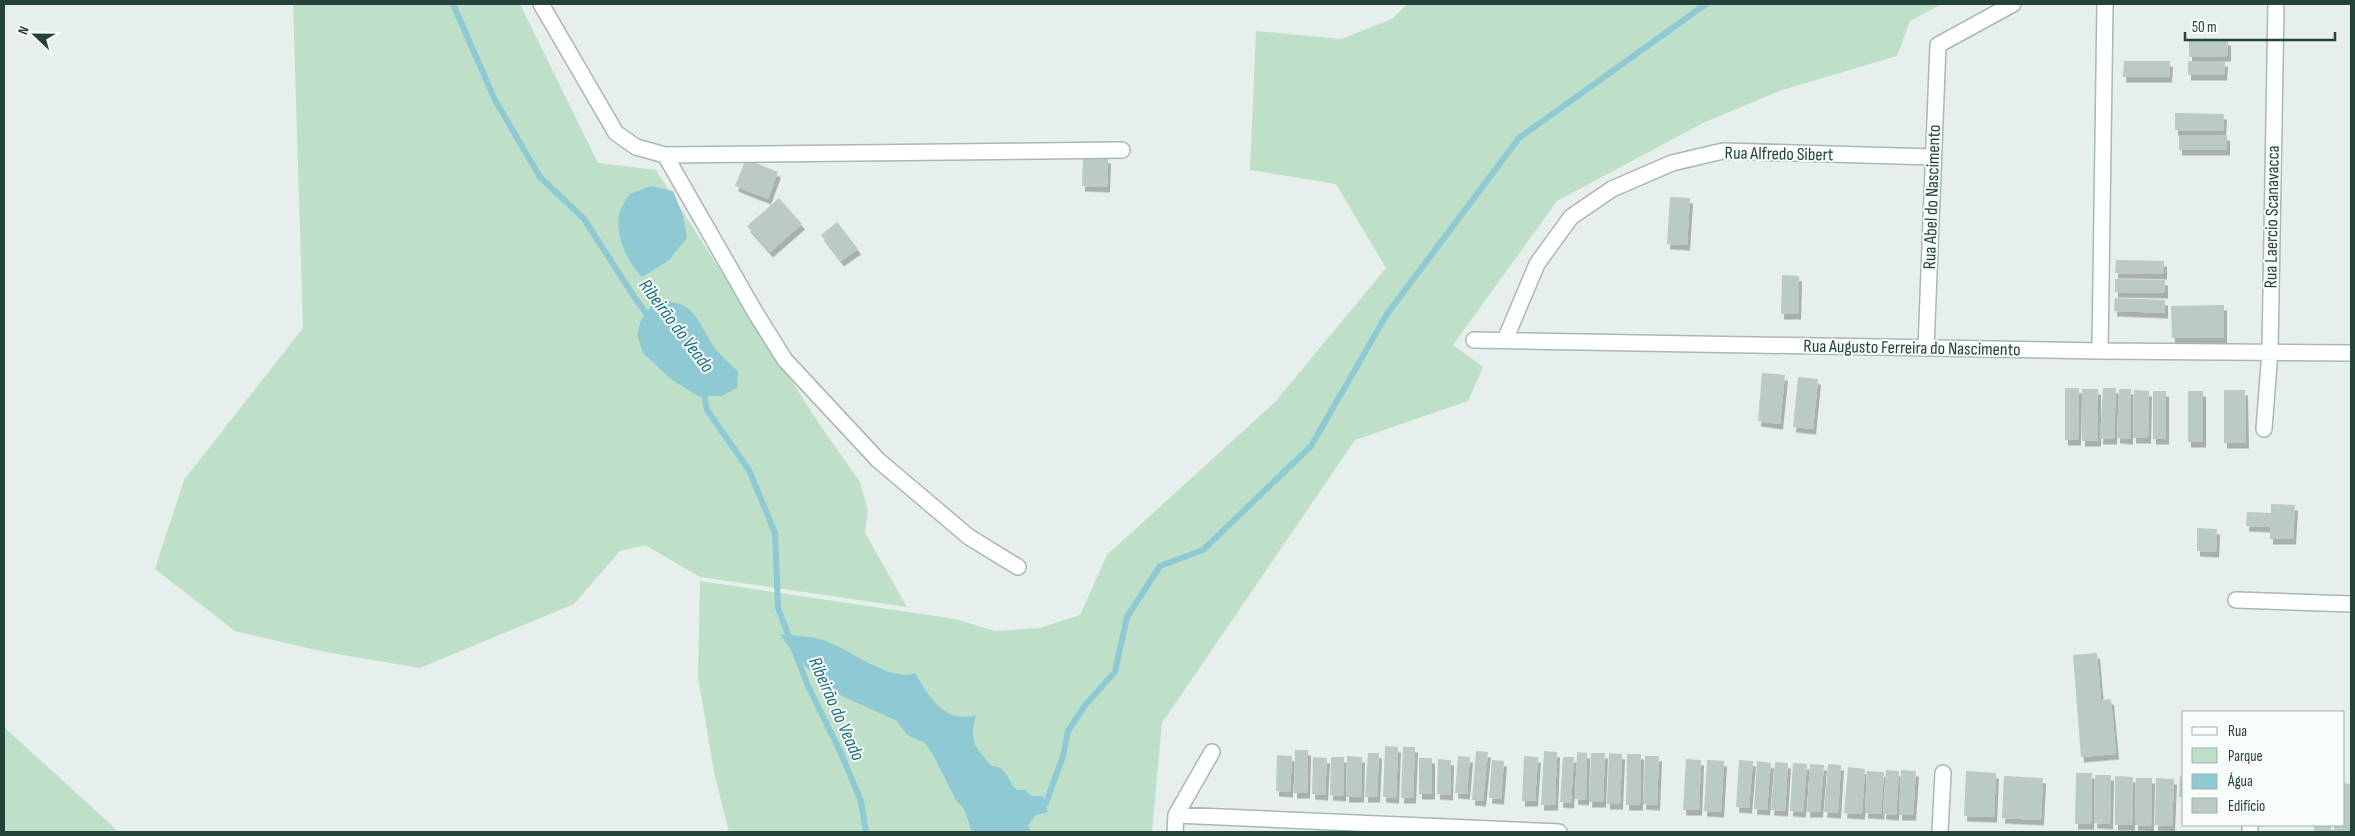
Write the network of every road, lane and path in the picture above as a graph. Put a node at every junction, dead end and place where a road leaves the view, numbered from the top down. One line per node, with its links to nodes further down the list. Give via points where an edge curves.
1 (541, 4): 6 (street, via 616,133 636,147)
2 (2014, 4): 7 (street, Rua Abel do Nascimento, via 1938,45)
3 (2105, 4): 11 (street)
4 (2276, 4): 12 (street, Rua Laercio Scanavacca)
5 (1122, 150): 6 (street)
6 (665, 156): 15 (street, via 785,360 878,460 969,537)
7 (1933, 157): 9 (street, Rua Alfredo Sibert, via 1724,151 1663,166 1612,189 1571,217 1537,264); 10 (street, Rua Abel do Nascimento)
8 (1474, 340): 9 (street, Rua Augusto Ferreira do Nascimento)
9 (1505, 340): 10 (street, Rua Augusto Ferreira do Nascimento)
10 (1926, 348): 11 (street, Rua Augusto Ferreira do Nascimento)
11 (2100, 351): 12 (street, Rua Augusto Ferreira do Nascimento)
12 (2270, 351): 13 (street, Rua Augusto Ferreira do Nascimento); 14 (street, Rua Laercio Scanavacca)
13 (2351, 352)
14 (2264, 429)
15 (1018, 567)
16 (2236, 600): 17 (street)
17 (2351, 604)
18 (1212, 752): 20 (street)
19 (1943, 773): 23 (street)
20 (1176, 815): 21 (street); 22 (street)
21 (1175, 832)
22 (1559, 832)
23 (1940, 832)

